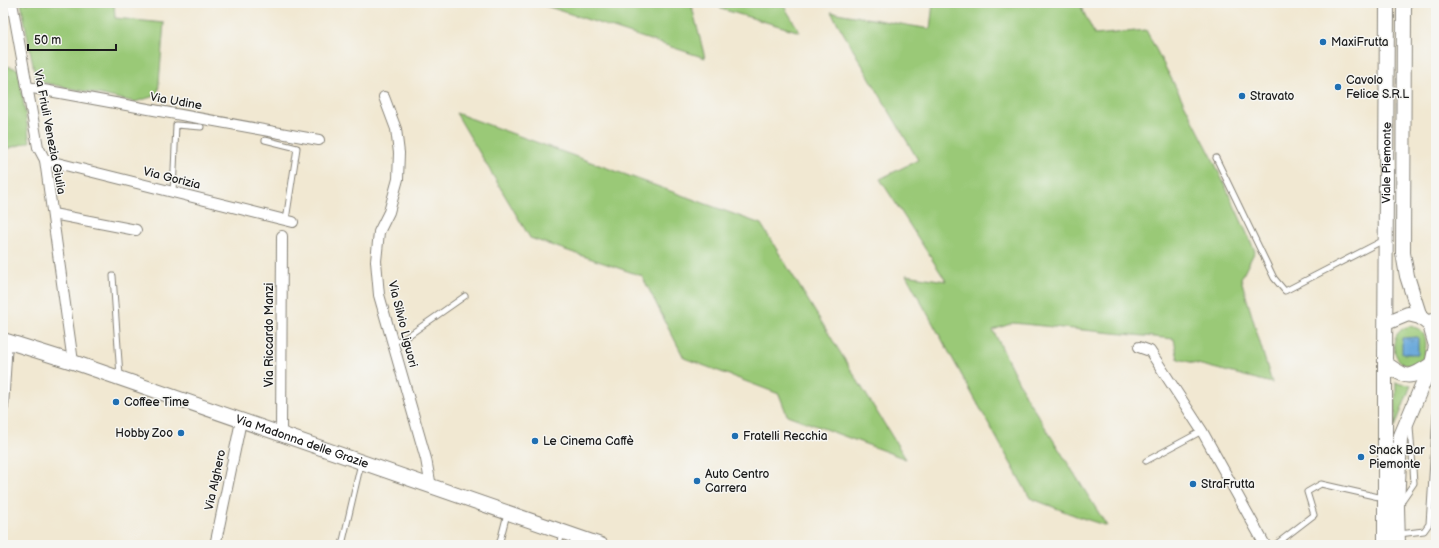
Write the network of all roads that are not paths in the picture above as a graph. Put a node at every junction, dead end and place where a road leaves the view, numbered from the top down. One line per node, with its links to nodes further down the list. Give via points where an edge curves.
1 (12, 3): 4 (street, Via Friuli Venezia Giulia)
2 (1387, 3): 16 (street, Viale Piemonte)
3 (1404, 3): 19 (street, Viale Piemonte, via 1403,253 1406,276)
4 (27, 87): 8 (street, Via Udine); 10 (street, Via Friuli Venezia Giulia, via 38,147)
5 (384, 97): 22 (street, Via Silvio Liguori, via 396,129 399,153 398,179 389,212 379,232 376,261 379,295)
6 (201, 128): 11 (lane, via 176,125)
7 (265, 140): 13 (lane, via 297,148)
8 (319, 140)
9 (1216, 158): 16 (lane, via 1274,278 1286,291)
10 (45, 160): 11 (street, Via Gorizia); 12 (street, Via Friuli Venezia Giulia)
11 (173, 192): 13 (street, Via Gorizia)
12 (53, 214): 14 (street); 24 (street, Via Friuli Venezia Giulia)
13 (290, 221)
14 (136, 230)
15 (282, 236): 32 (street, Via Riccardo Manzi)
16 (1387, 239): 20 (street, Viale Piemonte)
17 (113, 276): 27 (lane)
18 (465, 296): 22 (lane, via 405,338)
19 (1426, 317): 20 (street, via 1408,314); 25 (street, Viale Piemonte, via 1436,346)
20 (1386, 323): 26 (street, Viale Piemonte)
21 (5, 340): 24 (street, Via Madonna delle Grazie); 28 (street)
22 (393, 342): 35 (street, Via Silvio Liguori, via 426,459)
23 (1139, 347): 31 (street, via 1150,351)
24 (73, 362): 27 (street, Via Madonna delle Grazie)
25 (1434, 362): 26 (street, via 1414,375 1400,375); 39 (street, Viale Piemonte, via 1400,438)
26 (1385, 363): 36 (street, Viale Piemonte)
27 (120, 379): 30 (street, Via Madonna delle Grazie)
28 (3, 407)
29 (1436, 414): 39 (lane, via 1429,524 1424,531)
30 (240, 420): 32 (street, Via Madonna delle Grazie); 40 (street, Via Alghero)
31 (1202, 431): 33 (lane); 44 (street)
32 (281, 435): 34 (street, Via Madonna delle Grazie)
33 (1146, 461)
34 (362, 462): 35 (street, Via Madonna delle Grazie); 41 (lane)
35 (431, 487): 37 (street, Via Madonna delle Grazie)
36 (1384, 498): 45 (lane, via 1321,484 1307,492 1314,515); 46 (street, Viale Piemonte)
37 (507, 513): 38 (street, Via Madonna delle Grazie); 42 (lane)
38 (561, 538): 43 (street, Via Madonna delle Grazie)
39 (1398, 540)
40 (216, 545)
41 (342, 545)
42 (499, 545)
43 (600, 545)
44 (1265, 545)
45 (1274, 545)
46 (1385, 545)

